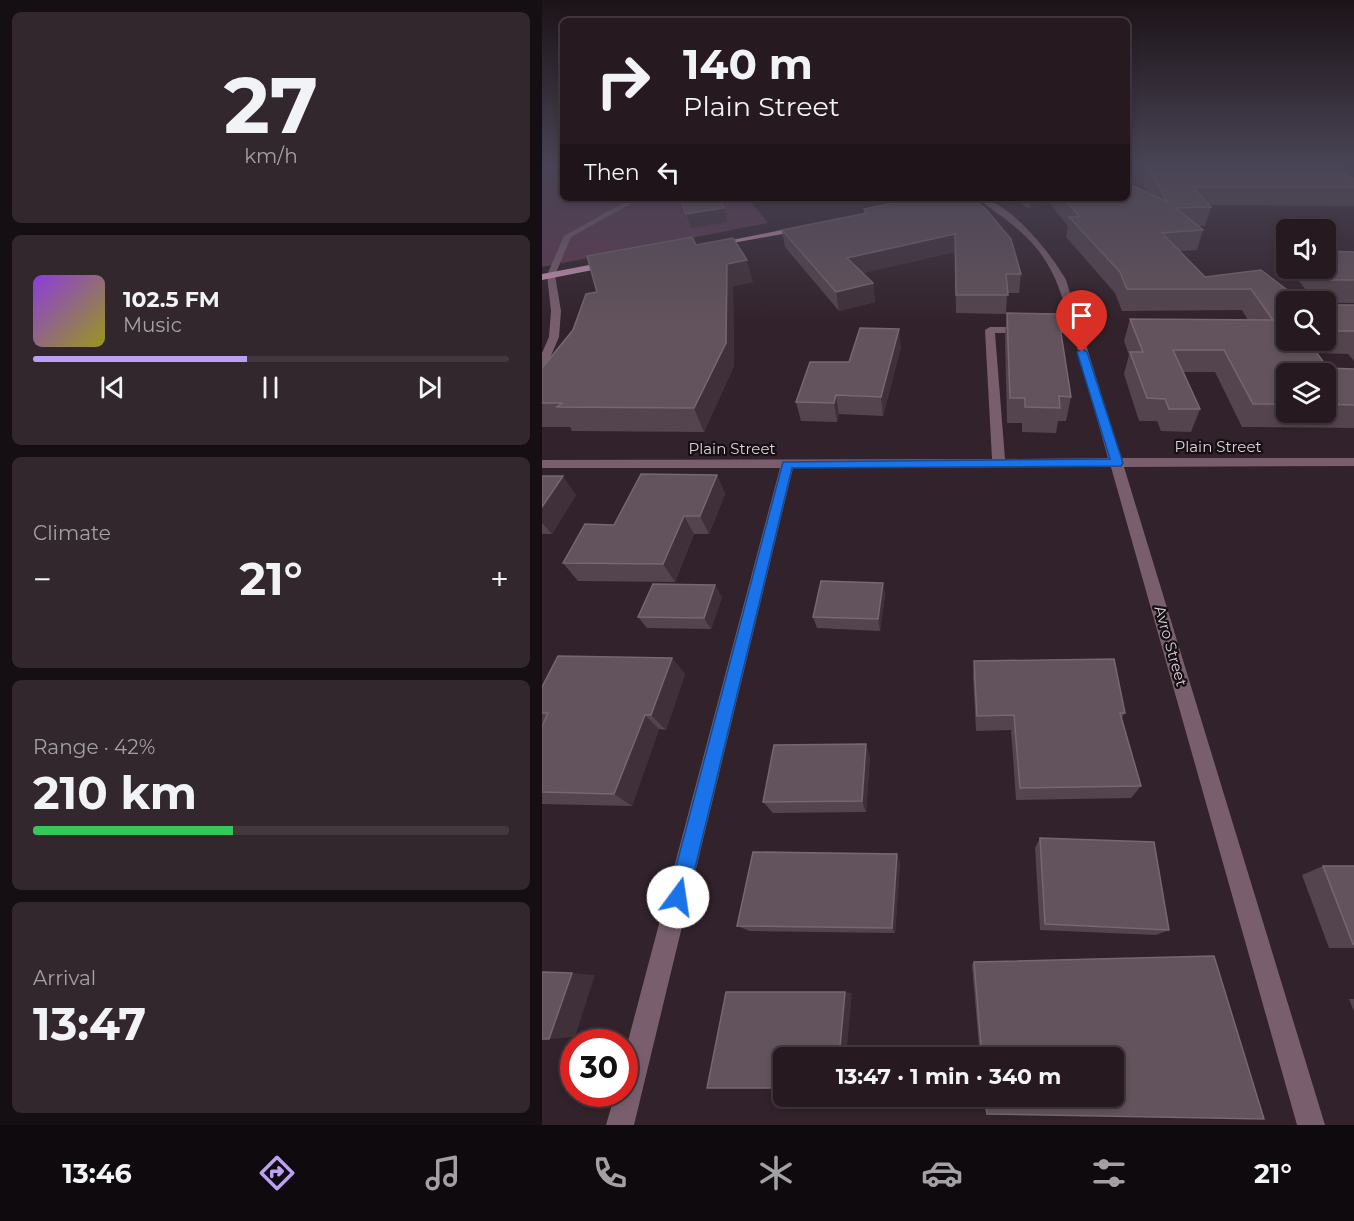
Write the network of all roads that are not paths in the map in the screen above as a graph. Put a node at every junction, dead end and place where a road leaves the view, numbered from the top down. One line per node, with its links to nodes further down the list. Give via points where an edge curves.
1 (602, 218): 6 (street, via 568,236)
2 (1010, 218): 7 (street, Avro Street, via 1028,230 1053,260)
3 (807, 227): 4 (main road)
4 (702, 246)
5 (621, 262): 6 (main road)
6 (546, 276): 8 (street, via 556,311 554,337)
7 (1075, 330): 10 (street, via 990,330); 11 (street, Avro Street)
8 (542, 365)
9 (1355, 462): 11 (street, Plain Street)
10 (1000, 463): 11 (street, Plain Street); 13 (street, Plain Street)
11 (1117, 463): 15 (street, Avro Street)
12 (542, 464): 13 (street, Plain Street)
13 (787, 465): 14 (street)
14 (620, 1125)
15 (1311, 1125)

